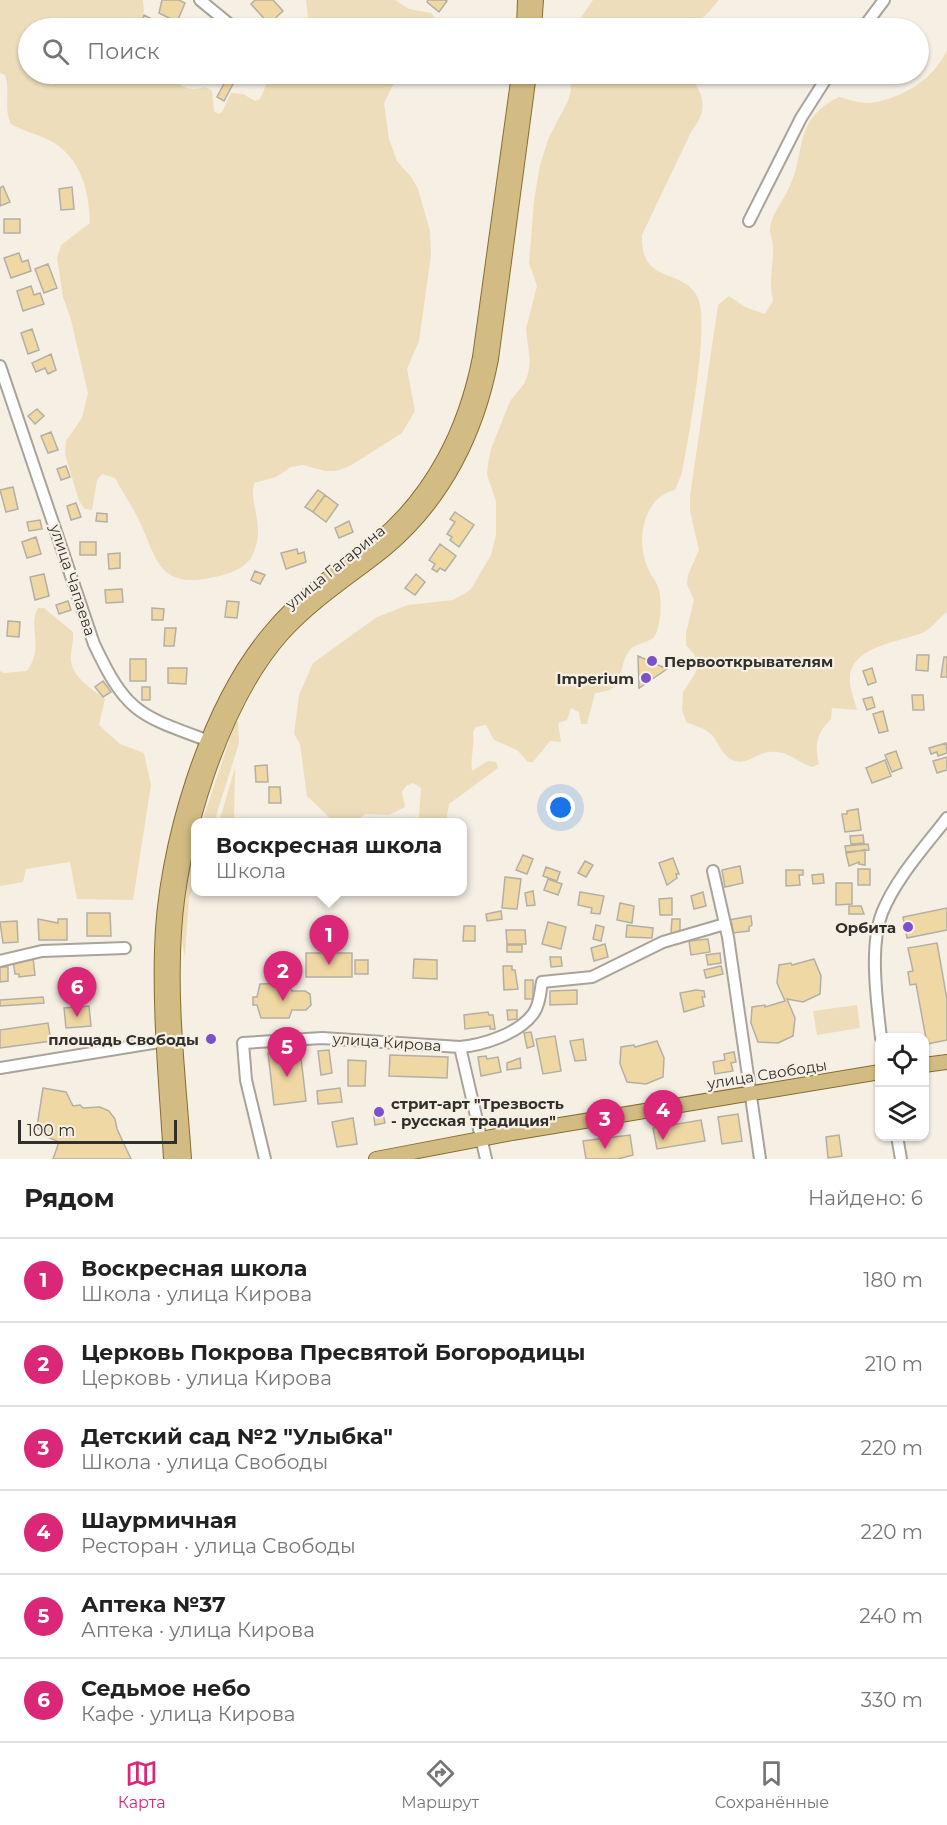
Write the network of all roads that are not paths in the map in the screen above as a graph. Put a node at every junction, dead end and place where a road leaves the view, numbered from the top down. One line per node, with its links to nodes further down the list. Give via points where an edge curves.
1 (200, 0): 6 (street)
2 (525, 0): 7 (main road)
3 (536, 0): 8 (main road)
4 (543, 0): 9 (street)
5 (884, 0): 10 (street)
6 (222, 18)
7 (524, 18)
8 (535, 18)
9 (536, 18)
10 (870, 18)
11 (518, 84): 16 (main road, улица Гагарина, via 480,357 474,389 456,438 426,489 403,517 310,593 274,628 234,686)
12 (529, 84): 17 (main road, улица Гагарина, via 491,358 485,392 467,442 436,494 412,523 387,547 316,600 271,648 230,716)
13 (823, 84): 14 (street, via 801,118)
14 (749, 222)
15 (0, 366): 16 (street, улица Чапаева, via 94,644 107,672 135,709)
16 (209, 741): 25 (main road, улица Гагарина, via 179,835 166,898 162,951)
17 (196, 818)
18 (947, 818): 24 (street, via 904,875 882,913 876,969)
19 (191, 835): 35 (main road, улица Гагарина, via 174,931)
20 (713, 871): 21 (street)
21 (725, 924): 26 (street, улица Кирова, via 663,942 592,977 542,982 537,1004 527,1020 477,1045); 31 (street)
22 (125, 948): 23 (street, via 42,951)
23 (0, 961)
24 (881, 1033)
25 (165, 1041): 29 (street); 34 (main road, улица Гагарина)
26 (459, 1047): 32 (street); 36 (street, улица Кирова, via 312,1037 243,1043 246,1080)
27 (947, 1062): 28 (main road)
28 (929, 1064)
29 (0, 1068)
30 (875, 1073): 31 (main road, улица Свободы)
31 (751, 1093): 32 (main road, улица Свободы); 39 (street)
32 (480, 1139): 37 (main road, улица Свободы); 38 (street)
33 (898, 1141): 40 (street)
34 (171, 1159)
35 (184, 1159)
36 (265, 1159)
37 (376, 1159)
38 (486, 1159)
39 (760, 1159)
40 (901, 1159)

